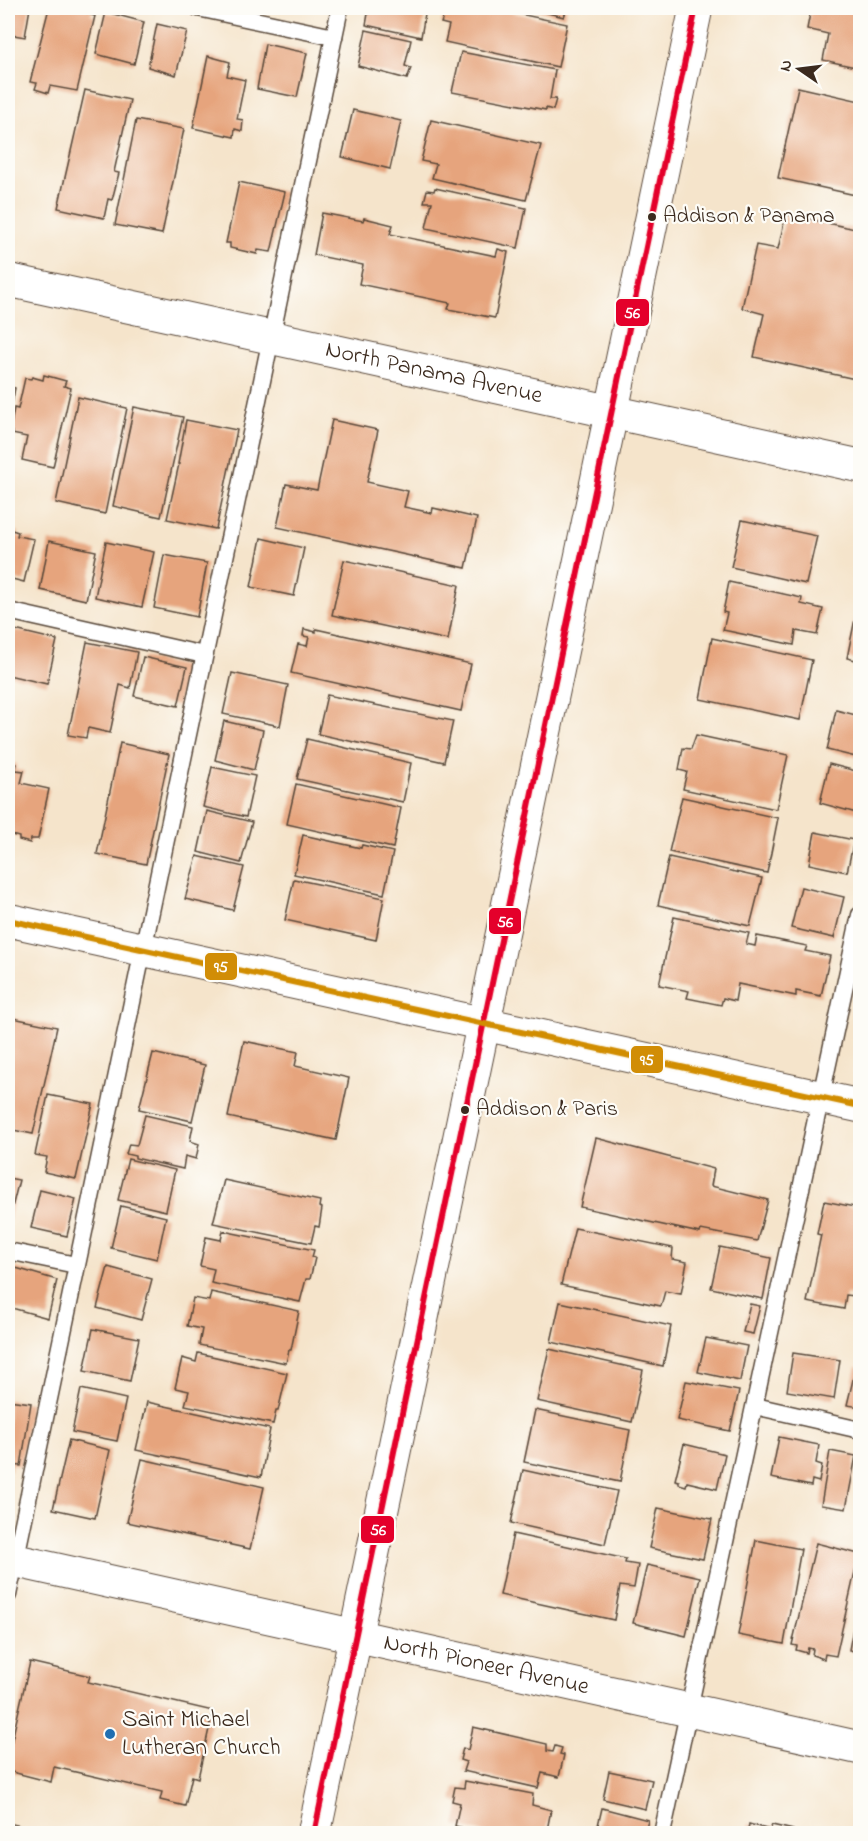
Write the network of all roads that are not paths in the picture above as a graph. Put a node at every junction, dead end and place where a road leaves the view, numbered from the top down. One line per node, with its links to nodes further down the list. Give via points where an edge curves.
1 (198, 8): 4 (lane)
2 (340, 8): 4 (lane)
3 (696, 8): 7 (street)
4 (334, 37): 6 (lane)
5 (8, 280): 6 (street, North Panama Avenue)
6 (271, 338): 7 (street, North Panama Avenue); 10 (lane)
7 (612, 412): 8 (street, North Panama Avenue); 14 (street)
8 (861, 466)
9 (8, 611): 10 (lane)
10 (204, 655): 13 (lane)
11 (861, 915): 15 (lane)
12 (8, 920): 13 (street)
13 (143, 950): 14 (street); 18 (lane)
14 (484, 1024): 15 (street); 23 (street)
15 (821, 1097): 16 (street); 19 (lane)
16 (861, 1106)
17 (8, 1251): 18 (lane)
18 (76, 1265): 21 (lane)
19 (755, 1406): 20 (lane); 24 (lane)
20 (861, 1430)
21 (11, 1560): 22 (lane); 23 (street, North Pioneer Avenue)
22 (8, 1595)
23 (356, 1635): 24 (street, North Pioneer Avenue); 28 (street)
24 (689, 1709): 25 (street, North Pioneer Avenue); 29 (lane)
25 (861, 1748)
26 (8, 1832): 27 (lane)
27 (17, 1833)
28 (314, 1833)
29 (662, 1833)

